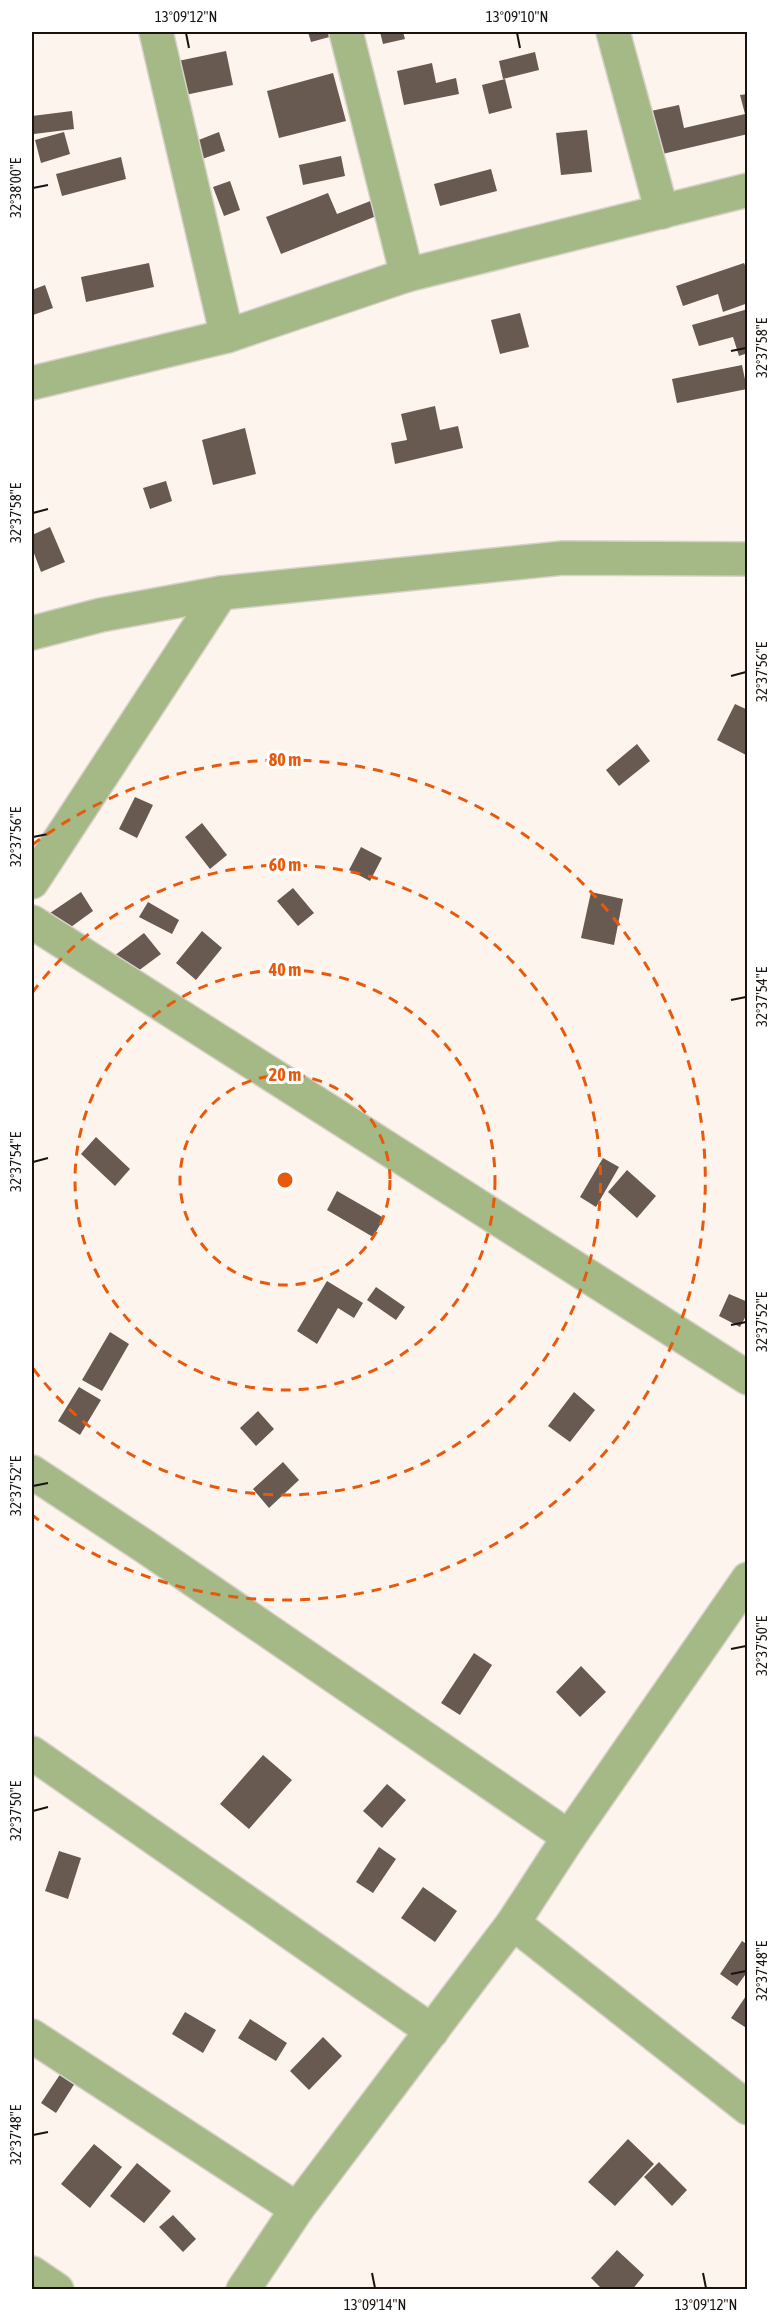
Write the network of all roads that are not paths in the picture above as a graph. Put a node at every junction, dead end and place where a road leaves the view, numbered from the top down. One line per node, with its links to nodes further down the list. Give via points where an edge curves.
1 (156, 32): 7 (street)
2 (346, 32): 6 (street)
3 (613, 32): 5 (street)
4 (747, 190): 5 (street)
5 (662, 212): 6 (street)
6 (407, 275): 7 (street)
7 (227, 336): 8 (street)
8 (32, 383)
9 (747, 560): 10 (street, via 563,558)
10 (221, 593): 11 (street, via 101,615); 12 (street)
11 (32, 633)
12 (32, 882)
13 (32, 922): 14 (street)
14 (747, 1378)
15 (32, 1472): 18 (street)
16 (747, 1579): 18 (street)
17 (32, 1754): 20 (street)
18 (569, 1837): 19 (street)
19 (513, 1923): 20 (street); 22 (street)
20 (432, 2031): 23 (street)
21 (32, 2036): 23 (street)
22 (747, 2108)
23 (297, 2209): 26 (street)
24 (32, 2273): 25 (street)
25 (57, 2289)
26 (243, 2289)

